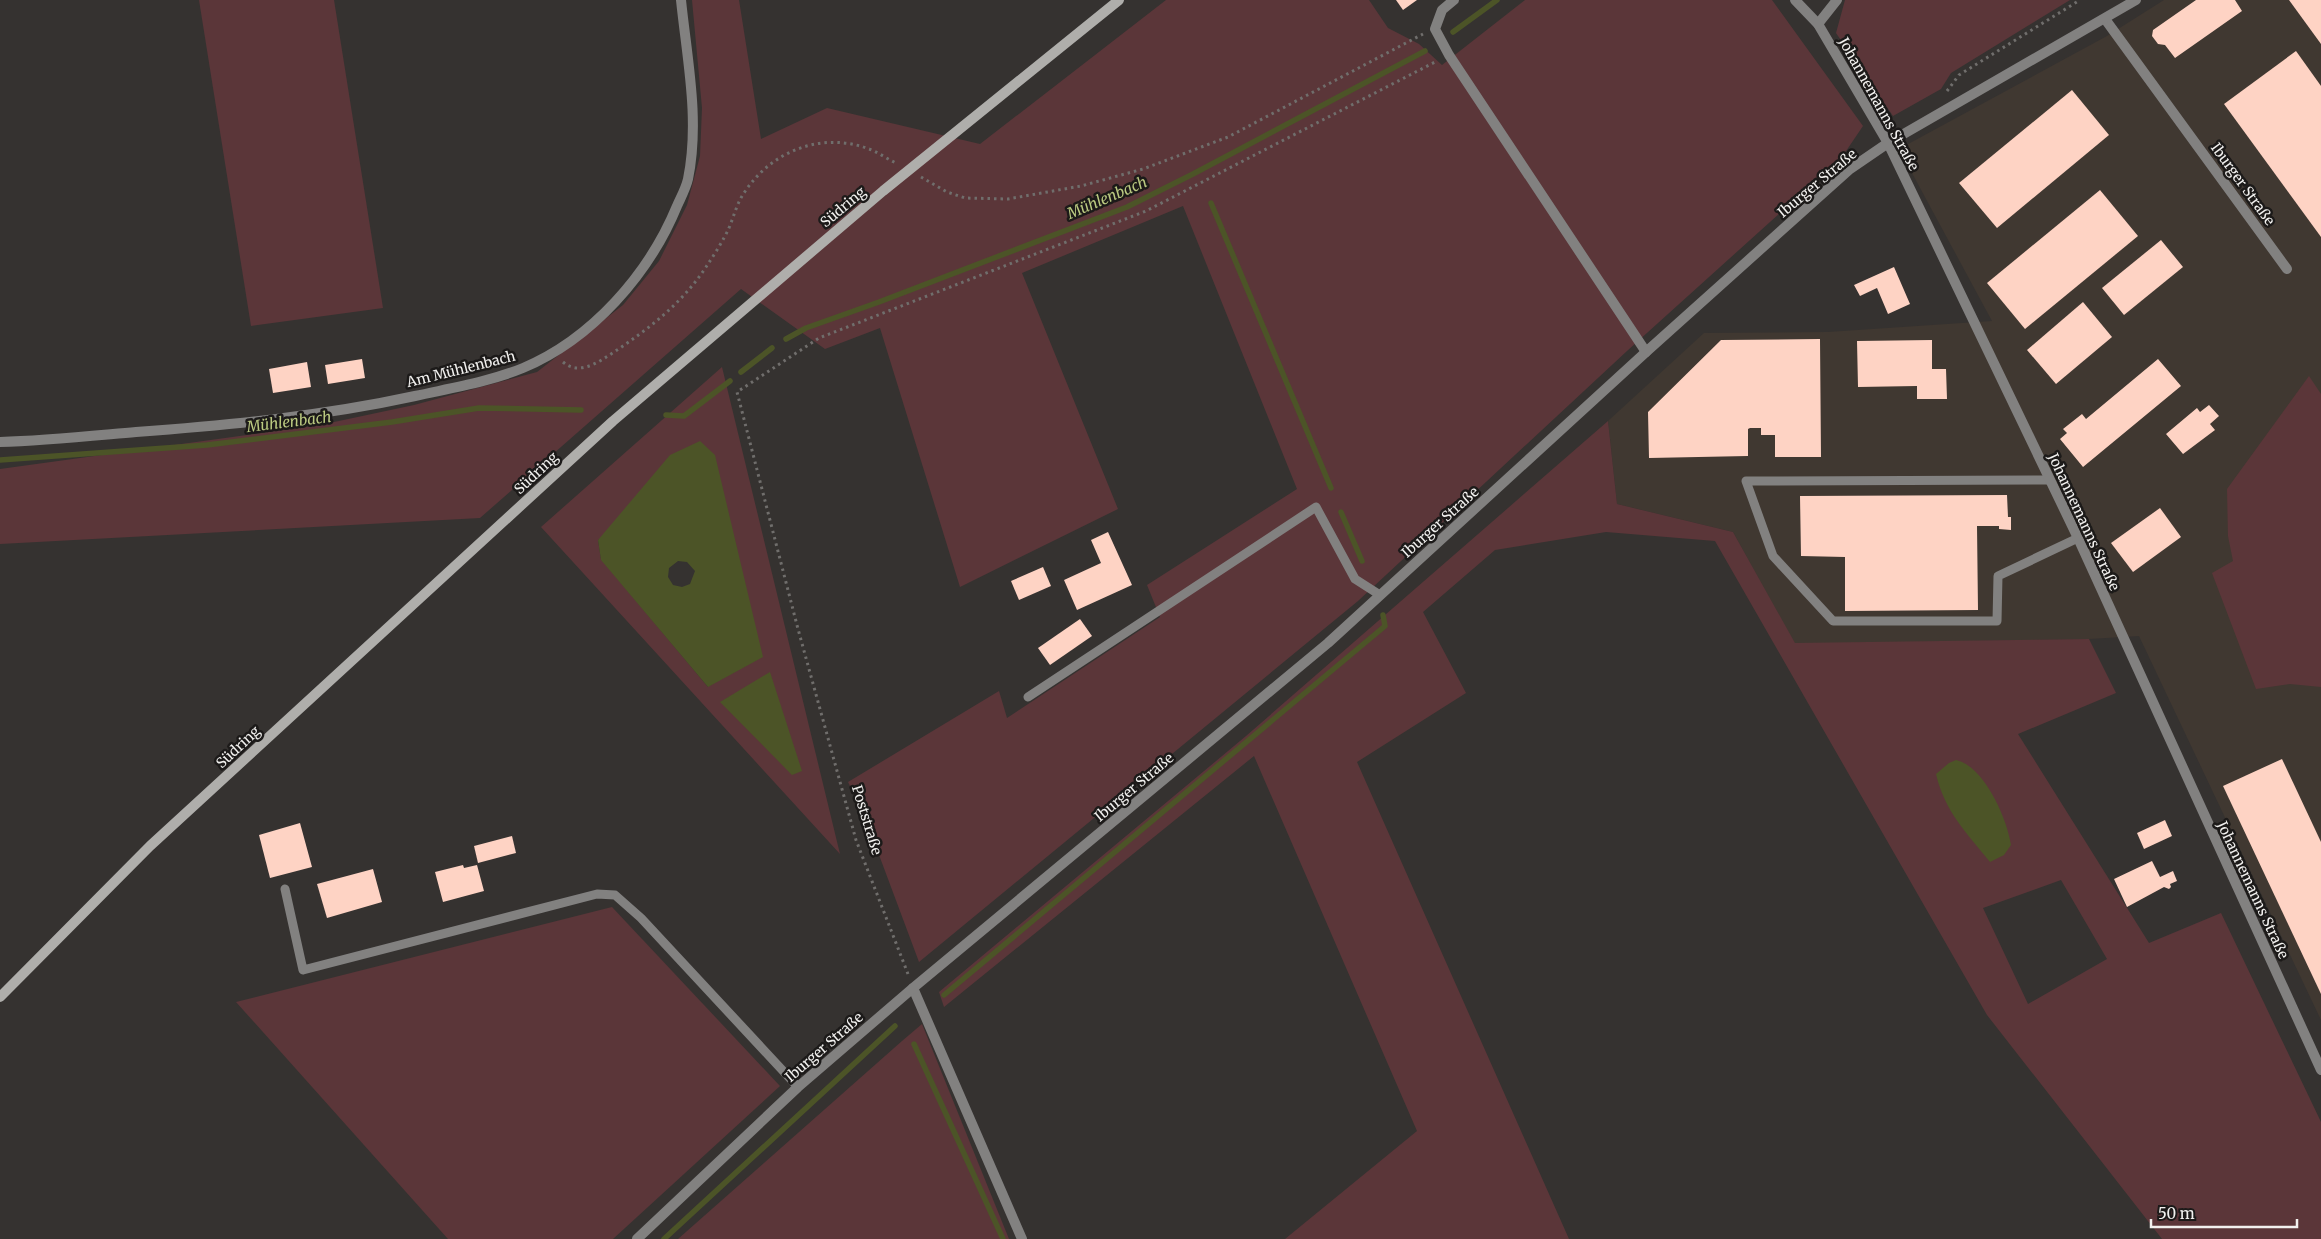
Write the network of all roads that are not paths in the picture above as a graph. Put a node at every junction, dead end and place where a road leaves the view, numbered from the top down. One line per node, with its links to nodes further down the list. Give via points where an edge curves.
1 (681, 0): 12 (street, Am Mühlenbach, via 693,111 693,141 687,181 670,223 650,259 619,296 582,332 524,367 490,379 375,405 240,424)
2 (1119, 0): 19 (main road, Südring, via 891,185 613,421 150,846)
3 (1454, 0): 11 (street, via 1442,10 1435,29)
4 (1795, 0): 8 (street, Johannemanns Straße)
5 (1837, 0): 8 (street)
6 (2136, 0): 7 (street, Iburger Straße)
7 (2105, 19): 9 (street, Iburger Straße); 10 (street, Iburger Straße)
8 (1818, 24): 9 (street, Johannemanns Straße)
9 (1888, 144): 11 (street, Iburger Straße, via 1850,169); 13 (street, Johannemanns Straße)
10 (2288, 269)
11 (1646, 352): 15 (street, Iburger Straße)
12 (0, 442)
13 (2049, 480): 14 (street, Johannemanns Straße); 14 (lane, via 1746,481 1773,556 1833,621 1997,621 1998,576)
14 (2078, 538): 20 (street, Johannemanns Straße)
15 (1380, 595): 16 (lane, via 1355,579 1316,507); 18 (street, Iburger Straße, via 1328,643)
16 (1028, 697)
17 (285, 889): 21 (lane, via 303,970 597,894 615,894)
18 (913, 988): 21 (street, Iburger Straße); 23 (street)
19 (0, 997)
20 (2321, 1070)
21 (798, 1087): 22 (street, Iburger Straße)
22 (637, 1239)
23 (1022, 1239)

